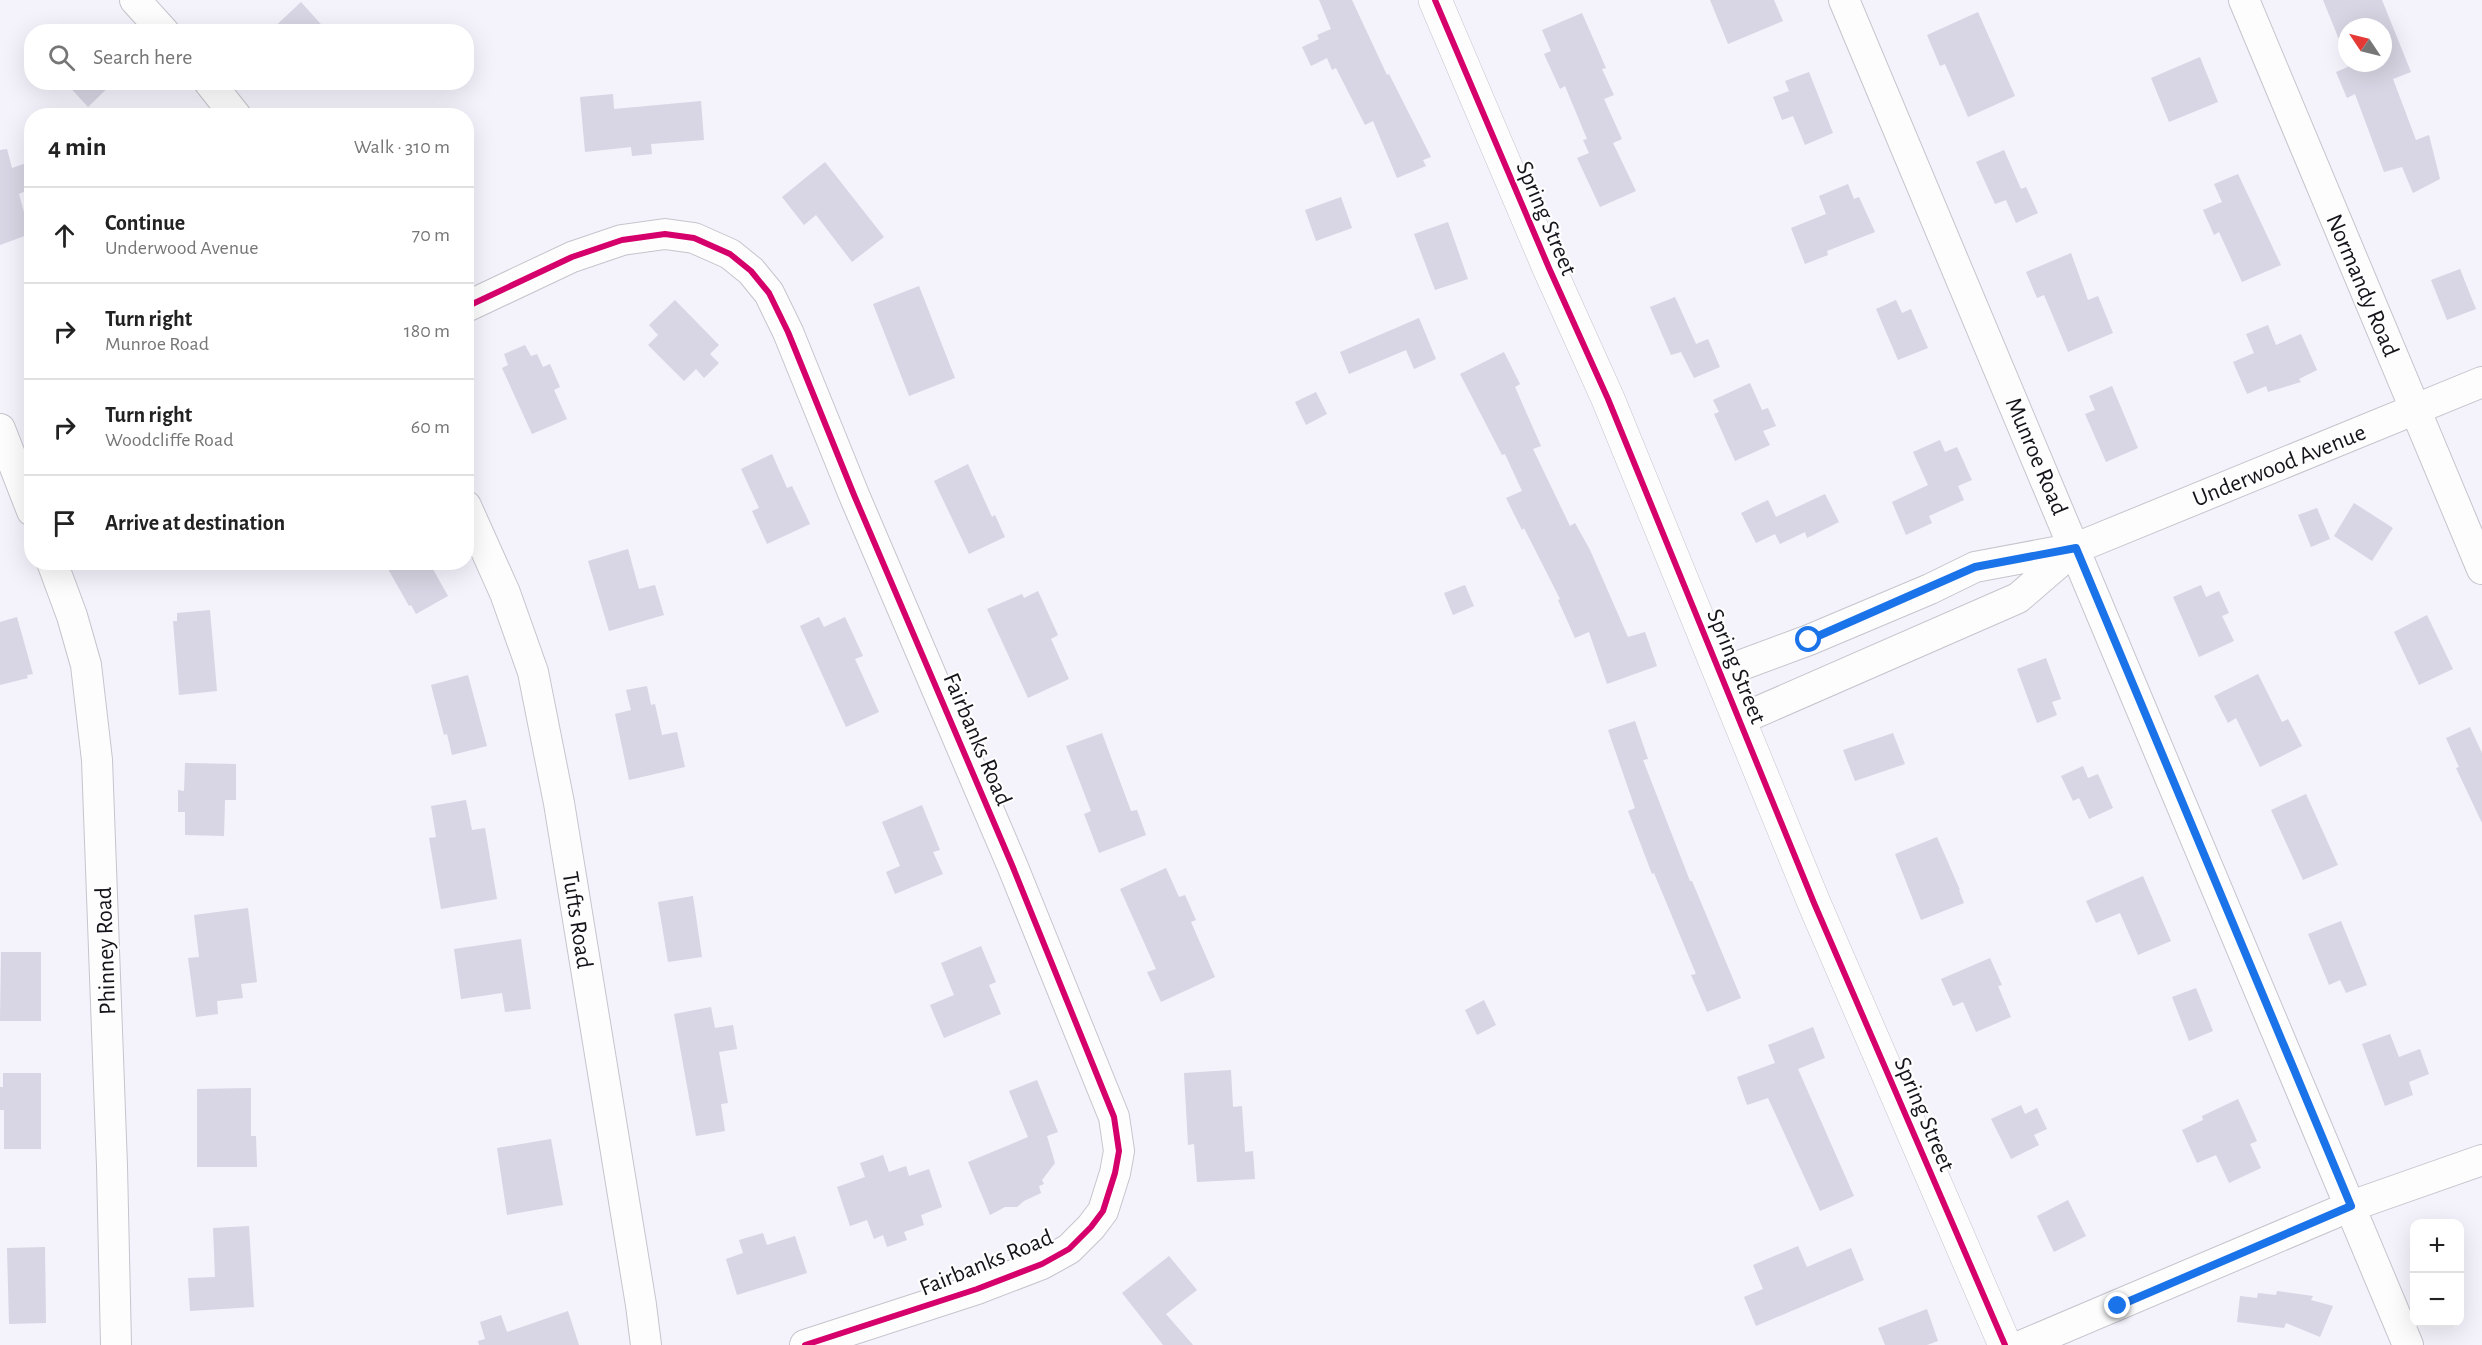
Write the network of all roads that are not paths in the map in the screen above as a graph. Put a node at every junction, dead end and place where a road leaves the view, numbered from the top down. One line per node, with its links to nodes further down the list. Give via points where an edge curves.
1 (135, 0): 5 (street)
2 (1435, 0): 17 (main road, Spring Street, via 1612,410)
3 (1844, 0): 14 (street, Munroe Road)
4 (2244, 0): 10 (street, Normandy Road)
5 (157, 24)
6 (215, 90): 7 (street)
7 (230, 108)
8 (474, 302): 23 (street, Fairbanks Road, via 572,257 622,240 665,234 694,238 730,254 769,293 1012,865 1114,1118 1119,1151 1103,1210 1069,1249 977,1289)
9 (2482, 382): 10 (street, Underwood Avenue)
10 (2415, 409): 14 (street, Underwood Avenue); 15 (street, Normandy Road)
11 (0, 429): 12 (street)
12 (24, 490)
13 (474, 524): 22 (street, Tufts Road, via 505,593 533,672 559,803)
14 (2076, 548): 17 (street, Underwood Avenue, via 1975,567 1809,640); 18 (street, Underwood Avenue, via 2018,598); 20 (street, Munroe Road)
15 (2482, 569)
16 (55, 570): 21 (street, Phinney Road, via 86,665 97,760)
17 (1720, 673): 18 (main road, Spring Street)
18 (1739, 720): 24 (main road, Spring Street)
19 (2482, 1160): 20 (street)
20 (2351, 1206): 25 (street); 26 (street, Munroe Road)
21 (116, 1345)
22 (646, 1345)
23 (805, 1345)
24 (2005, 1345)
25 (2023, 1345)
26 (2408, 1345)

